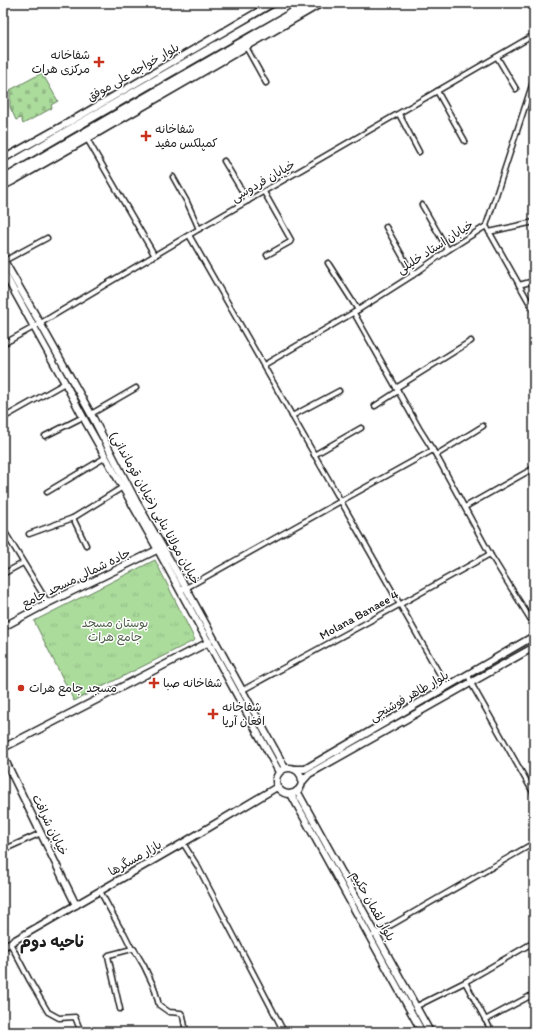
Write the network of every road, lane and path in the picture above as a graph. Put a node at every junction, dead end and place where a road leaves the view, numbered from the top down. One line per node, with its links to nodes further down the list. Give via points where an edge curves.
1 (273, 3): 8 (street, بلوار خواجه علی موفق)
2 (291, 3): 8 (highway)
3 (310, 3): 10 (highway)
4 (322, 3): 6 (street)
5 (534, 35): 7 (street, خیابان فردوسی)
6 (246, 47): 11 (street); 15 (street)
7 (497, 57): 12 (street); 13 (street, خیابان فردوسی)
8 (168, 70): 10 (highway); 18 (street, بلوار خواجه علی موفق); 20 (highway)
9 (534, 79): 28 (street, خیابان استاد خلیلی)
10 (175, 82): 15 (highway)
11 (266, 83)
12 (516, 89)
13 (437, 91): 14 (street, خیابان فردوسی); 16 (street)
14 (399, 114): 17 (street); 24 (street, خیابان فردوسی)
15 (86, 136): 22 (highway); 23 (street); 36 (street)
16 (465, 141)
17 (420, 152)
18 (3, 158)
19 (224, 161): 25 (street)
20 (3, 169)
21 (173, 177): 30 (street)
22 (3, 180)
23 (3, 186)
24 (264, 192): 25 (street, خیابان فردوسی); 35 (street, via 291,240)
25 (248, 201): 30 (street, خیابان فردوسی)
26 (422, 205): 34 (street)
27 (534, 222): 31 (street)
28 (486, 226): 31 (street); 34 (street, خیابان استاد خلیلی)
29 (386, 227): 40 (street)
30 (199, 229): 32 (street, خیابان فردوسی)
31 (489, 232): 42 (street)
32 (189, 235): 36 (street, خیابان فردوسی); 49 (street)
33 (47, 238): 37 (street)
34 (448, 250): 40 (street, خیابان استاد خلیلی)
35 (267, 255)
36 (155, 256): 45 (street, خیابان فردوسی)
37 (3, 260): 45 (street, خیابان مولانا بنایی (خیابان قوماندانی))
38 (328, 263): 43 (street)
39 (3, 271): 46 (street, خیابان مولانا بنایی (خیابان قوماندانی))
40 (413, 275): 43 (street, خیابان استاد خلیلی)
41 (534, 281): 42 (street)
42 (519, 285): 44 (street)
43 (356, 311): 49 (street, خیابان استاد خلیلی); 52 (street)
44 (534, 311)
45 (40, 323): 46 (street, خیابان فردوسی); 55 (street, خیابان مولانا بنایی (خیابان قوماندانی))
46 (34, 327): 48 (street, خیابان فردوسی); 50 (street, خیابان مولانا بنایی (خیابان قوماندانی))
47 (471, 341): 52 (street)
48 (3, 344)
49 (264, 365): 56 (street)
50 (65, 383): 57 (street, خیابان مولانا بنایی (خیابان قوماندانی)); 58 (street)
51 (136, 388): 55 (street)
52 (397, 389): 54 (street); 62 (street)
53 (338, 391): 56 (street)
54 (375, 406)
55 (91, 414): 75 (street, خیابان مولانا بنایی (خیابان قوماندانی))
56 (292, 416): 63 (street)
57 (83, 417): 61 (street); 65 (street, خیابان مولانا بنایی (خیابان قوماندانی))
58 (3, 418)
59 (483, 426): 64 (street)
60 (361, 428): 63 (street)
61 (45, 436)
62 (433, 450): 64 (street); 69 (street)
63 (314, 455): 69 (street)
64 (436, 455): 70 (street)
65 (106, 457): 67 (street, خیابان مولانا بنایی (خیابان قوماندانی)); 68 (street)
66 (534, 468): 70 (street)
67 (123, 487): 71 (street); 75 (street, خیابان مولانا بنایی (خیابان قوماندانی))
68 (47, 492)
69 (341, 501): 79 (street); 81 (street)
70 (465, 507): 76 (street)
71 (72, 518): 73 (street); 74 (street)
72 (3, 529): 77 (street)
73 (29, 534)
74 (86, 545)
75 (160, 549): 79 (street, خیابان مولانا بنایی (خیابان قوماندانی)); 80 (street, جاده شمالی مسجد جامع)
76 (490, 554): 81 (street, Molana Banaee 4); 83 (street)
77 (23, 563): 78 (street); 80 (street)
78 (3, 574)
79 (183, 589): 85 (street, خیابان مولانا بنایی (خیابان قوماندانی)); 90 (street, خیابان مولانا بنایی (خیابان قوماندانی))
80 (48, 603): 82 (street, جاده شمالی مسجد جامع)
81 (400, 605): 89 (street); 90 (street, Molana Banaee 4)
82 (4, 624)
83 (534, 625)
84 (534, 636): 87 (street, بلوار طاهر فوشنجی)
85 (209, 642): 90 (street, خیابان مولانا بنایی (خیابان قوماندانی)); 91 (street)
86 (534, 647): 88 (street, بلوار طاهر فوشنجی)
87 (468, 674): 88 (street); 89 (street, بلوار طاهر فوشنجی)
88 (472, 683): 95 (street, بلوار طاهر فوشنجی, via 309,774); 98 (street)
89 (447, 687): 93 (street, بلوار طاهر فوشنجی, via 305,769)
90 (240, 692): 94 (street, خیابان مولانا بنایی (خیابان قوماندانی))
91 (3, 748)
92 (3, 756): 99 (street, خیابان شرافت)
93 (294, 769): 94 (street); 95 (street, via 301,776)
94 (282, 770): 96 (street, via 276,779)
95 (302, 782): 97 (street)
96 (277, 787): 97 (street, via 283,793); 100 (street, بازار مسگرها)
97 (294, 793): 105 (street, بلوار لقمان حکیم)
98 (534, 794)
99 (41, 833): 102 (street); 104 (street, خیابان شرافت)
100 (182, 843): 103 (street, بازار مسگرها); 117 (street, via 198,867)
101 (534, 843): 105 (street)
102 (3, 850)
103 (100, 891): 104 (street, بازار مسگرها); 109 (street)
104 (76, 905): 107 (street, بازار مسگرها)
105 (373, 936): 112 (street, بلوار لقمان حکیم); 118 (street, بلوار لقمان حکیم)
106 (534, 942): 110 (street)
107 (10, 943): 108 (street, بازار مسگرها); 115 (street, via 48,1012 59,1018 75,1017)
108 (3, 947)
109 (132, 949): 113 (street, via 108,956); 116 (street, via 144,966 159,1005 169,1012 181,1013)
110 (464, 982): 112 (street); 114 (street)
111 (534, 994): 114 (street)
112 (416, 1006): 119 (street, بلوار لقمان حکیم)
113 (120, 1009)
114 (485, 1020): 120 (street)
115 (81, 1032)
116 (186, 1032)
117 (284, 1032)
118 (422, 1032)
119 (430, 1032)
120 (492, 1032)

